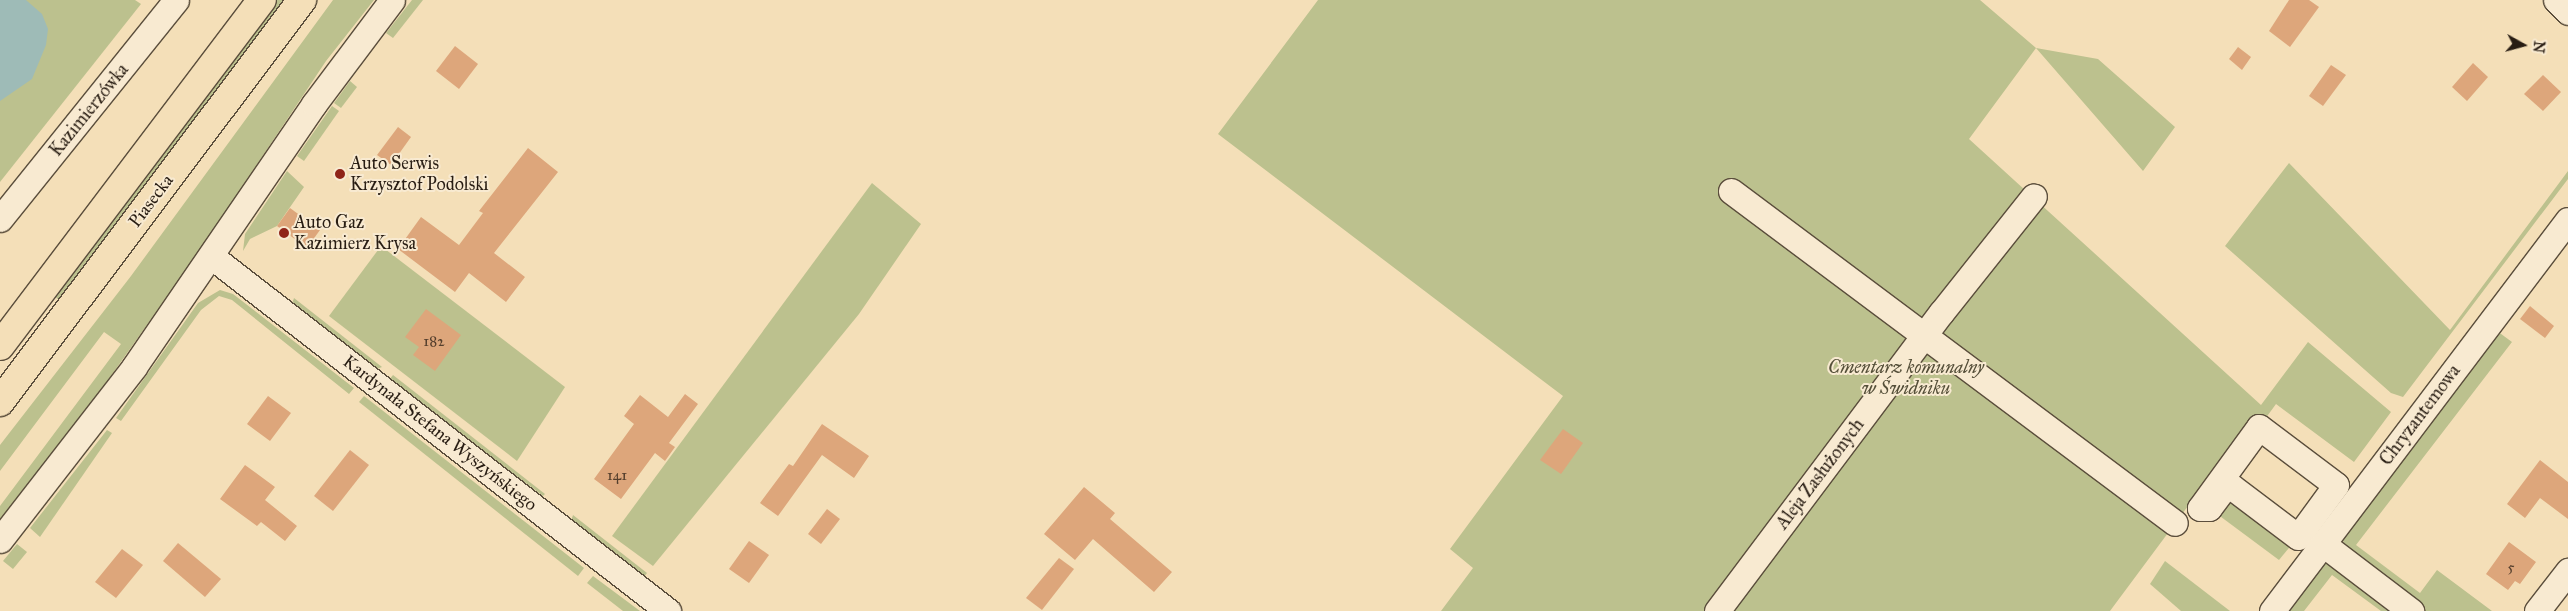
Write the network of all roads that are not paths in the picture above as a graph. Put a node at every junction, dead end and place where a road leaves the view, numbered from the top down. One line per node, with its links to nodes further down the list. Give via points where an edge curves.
1 (176, 0): 9 (street, Kazimierzówka)
2 (262, 0): 13 (highway, Piasecka)
3 (302, 0): 14 (highway, Piasecka)
4 (392, 0): 11 (street, via 314,104)
5 (2556, 0): 6 (street)
6 (2568, 12)
7 (1731, 191): 12 (street)
8 (2034, 196): 12 (street, Aleja Zasłużonych)
9 (0, 219)
10 (2568, 220): 18 (street, Chryzantemowa)
11 (211, 256): 17 (street, via 100,415); 20 (street, Kardynała Stefana Wyszyńskiego)
12 (1924, 337): 15 (street); 21 (street, Aleja Zasłużonych)
13 (0, 346)
14 (0, 402)
15 (2175, 523)
16 (2298, 537): 16 (street, via 2232,487 2224,488 2209,508 2200,508 2259,426 2336,485)
17 (0, 540)
18 (2323, 544): 22 (street, Chryzantemowa); 23 (street)
19 (2568, 571): 24 (street)
20 (668, 611)
21 (1717, 611)
22 (2272, 611)
23 (2411, 611)
24 (2538, 611)

